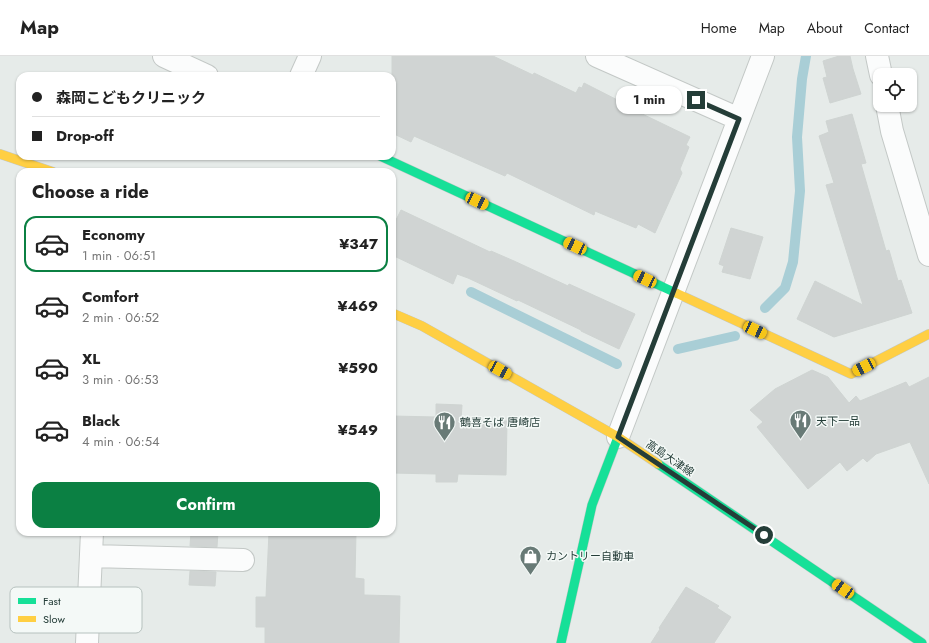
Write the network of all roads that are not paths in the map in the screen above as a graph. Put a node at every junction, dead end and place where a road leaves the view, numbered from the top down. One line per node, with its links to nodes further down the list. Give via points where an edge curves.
1 (164, 56): 7 (street)
2 (310, 56): 8 (street)
3 (597, 56): 10 (street)
4 (763, 56): 10 (street)
5 (876, 56): 6 (street)
6 (879, 68)
7 (198, 72)
8 (303, 72)
9 (888, 112): 16 (street)
10 (739, 119): 17 (street)
11 (0, 154): 12 (street)
12 (16, 160)
13 (17, 160): 15 (street)
14 (389, 160): 17 (street)
15 (40, 168)
16 (929, 255)
17 (673, 292): 19 (street, via 851,374); 20 (street)
18 (396, 315): 20 (street, 高島大津線, via 422,326)
19 (929, 334)
20 (618, 437): 27 (street, via 592,504); 28 (street, 高島大津線)
21 (92, 536): 22 (street)
22 (91, 556): 23 (street); 24 (street)
23 (243, 560)
24 (90, 587)
25 (87, 633): 26 (street)
26 (87, 643)
27 (561, 643)
28 (922, 643)

